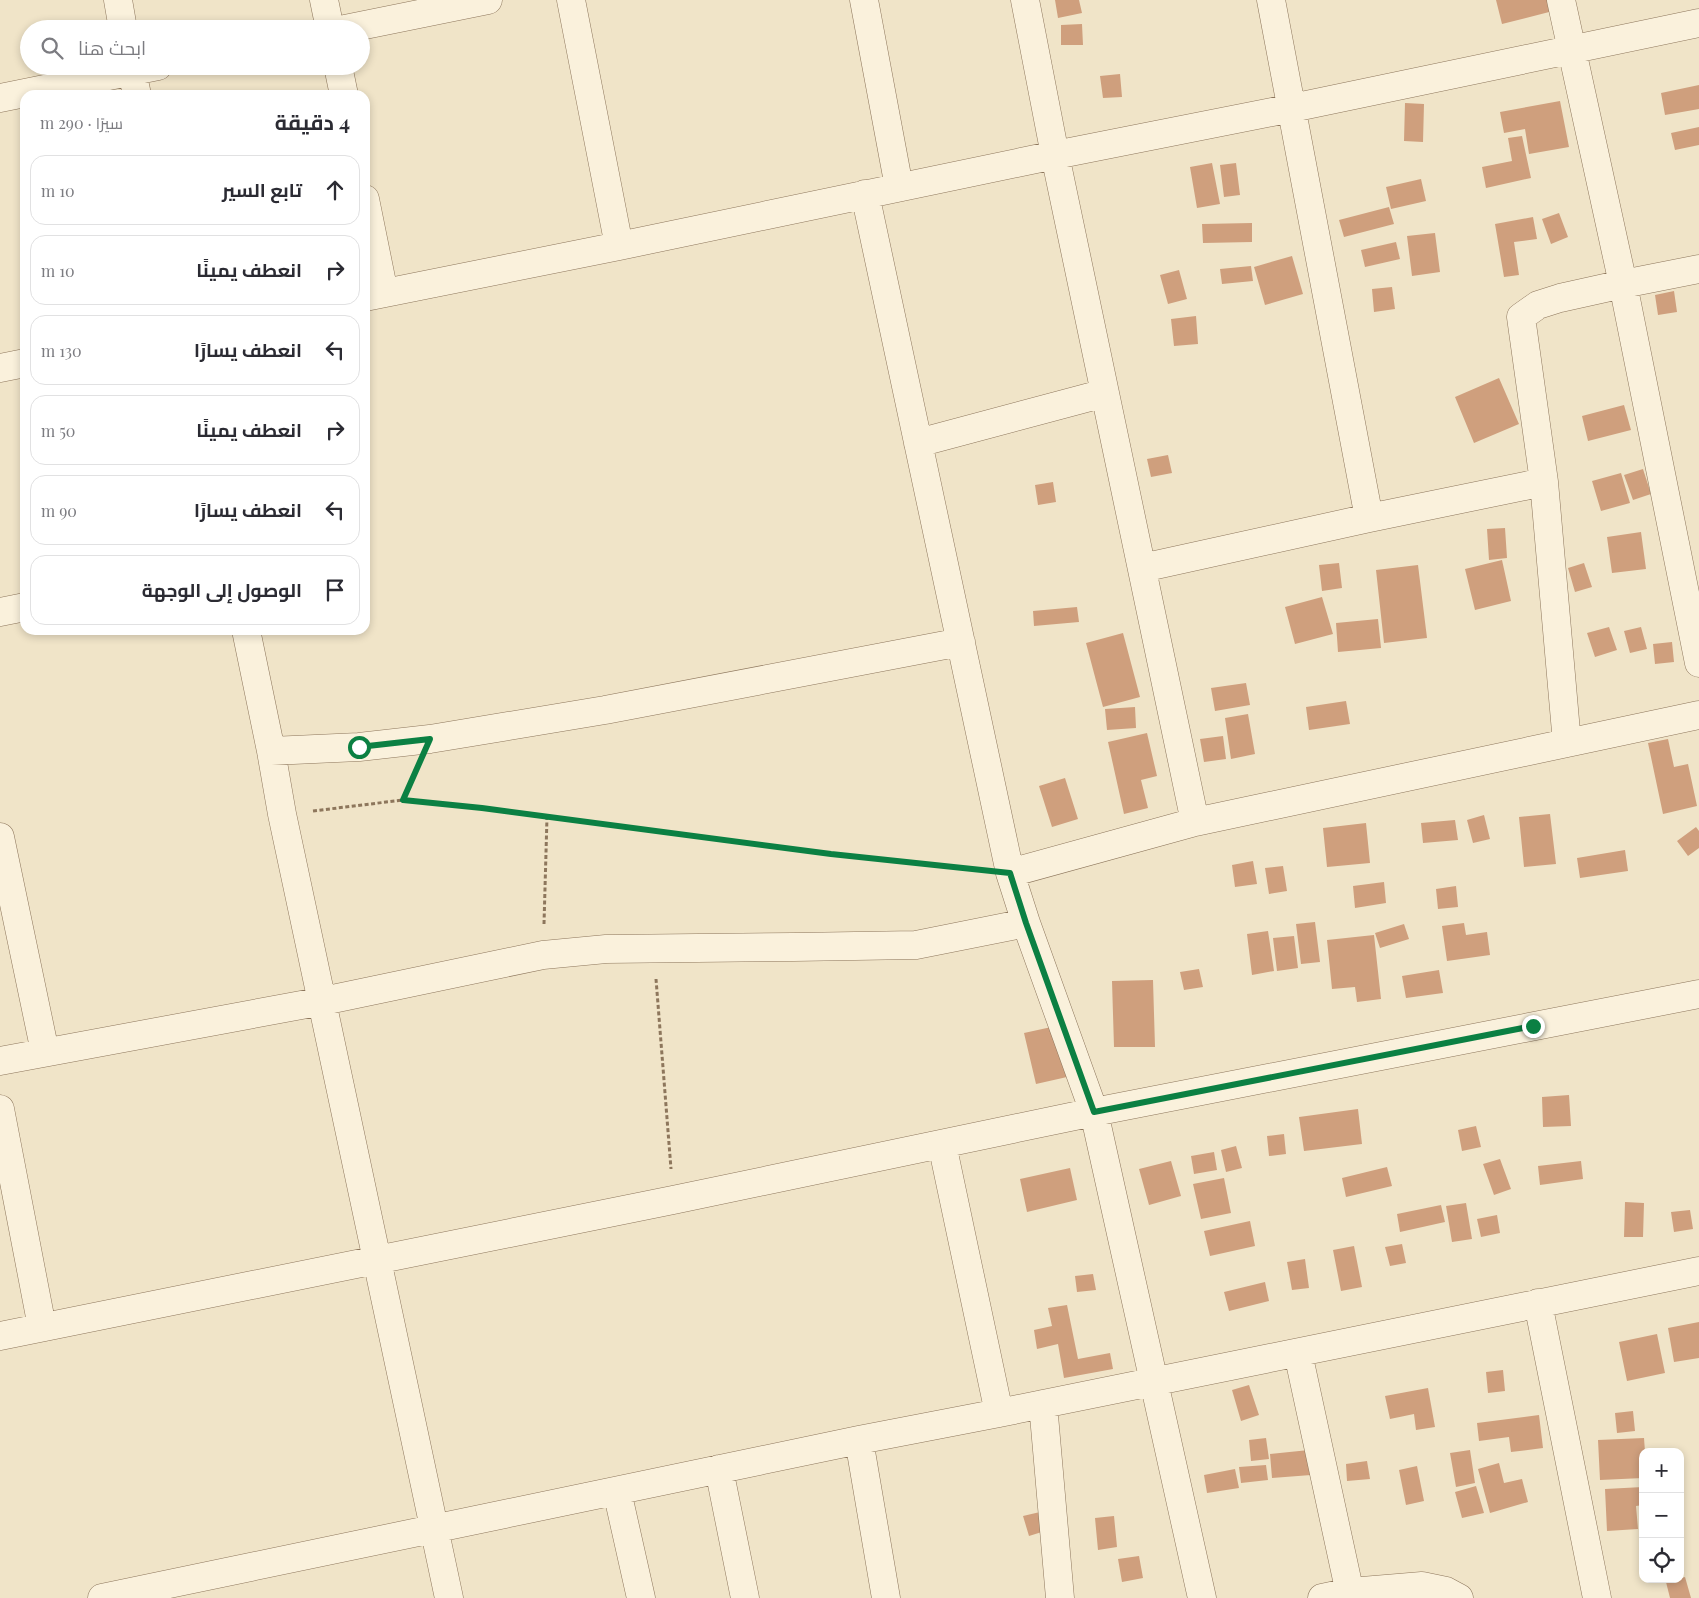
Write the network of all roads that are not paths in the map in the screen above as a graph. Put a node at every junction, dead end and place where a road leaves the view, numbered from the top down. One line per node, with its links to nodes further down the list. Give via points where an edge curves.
1 (118, 0): 9 (street)
2 (324, 0): 10 (street)
3 (488, 0): 12 (street)
4 (571, 0): 24 (street)
5 (864, 0): 22 (street)
6 (1025, 0): 21 (street)
7 (1271, 0): 20 (street)
8 (1560, 0): 13 (street)
9 (121, 20)
10 (328, 20)
11 (1699, 23): 13 (street)
12 (370, 24)
13 (1571, 50): 20 (street); 27 (street)
14 (139, 75): 16 (street)
15 (340, 75): 17 (street)
16 (48, 90)
17 (343, 90)
18 (20, 95): 19 (street)
19 (0, 98)
20 (1292, 108): 21 (street); 34 (street)
21 (1055, 155): 22 (street); 31 (street)
22 (900, 187): 23 (street)
23 (864, 194): 24 (street); 32 (street)
24 (619, 246): 28 (street)
25 (370, 247): 28 (street)
26 (1699, 269): 27 (street)
27 (1623, 284): 33 (street, via 1538,305 1521,317); 40 (street)
28 (375, 295)
29 (20, 364): 30 (street)
30 (0, 368)
31 (1106, 394): 32 (street); 35 (street)
32 (918, 443): 39 (street)
33 (1544, 482): 34 (street); 42 (street)
34 (1369, 518): 35 (street)
35 (1142, 568): 44 (street)
36 (20, 608): 37 (street)
37 (0, 612)
38 (247, 635): 43 (street)
39 (961, 642): 43 (street, via 605,710 430,739 359,747); 46 (street)
40 (1699, 663)
41 (1699, 715): 42 (street)
42 (1567, 743): 44 (street)
43 (271, 751): 49 (street)
44 (1195, 822): 46 (street)
45 (0, 837): 50 (street)
46 (1010, 873): 47 (street)
47 (1026, 923): 49 (street, via 916,945 606,948 544,955); 53 (street)
48 (1699, 994): 53 (street)
49 (322, 1000): 50 (street); 55 (street)
50 (45, 1052): 51 (street)
51 (0, 1061)
52 (0, 1109): 58 (street)
53 (1094, 1112): 54 (street); 61 (street)
54 (942, 1144): 55 (street); 63 (street)
55 (377, 1259): 58 (street); 67 (street)
56 (1699, 1271): 57 (street)
57 (1538, 1304): 60 (street); 78 (street)
58 (42, 1327): 59 (street)
59 (0, 1336)
60 (1298, 1353): 61 (street); 68 (street)
61 (1154, 1382): 62 (street); 75 (street)
62 (1043, 1404): 63 (street); 74 (street)
63 (999, 1413): 64 (street)
64 (859, 1440): 65 (street); 73 (street)
65 (719, 1469): 66 (street); 72 (street)
66 (617, 1491): 67 (street); 71 (street)
67 (434, 1528): 69 (street); 70 (street)
68 (1351, 1595): 76 (street); 77 (street, via 1422,1586)
69 (102, 1598)
70 (449, 1598)
71 (641, 1598)
72 (745, 1598)
73 (886, 1598)
74 (1060, 1598)
75 (1202, 1598)
76 (1322, 1598)
77 (1460, 1598)
78 (1597, 1598)

